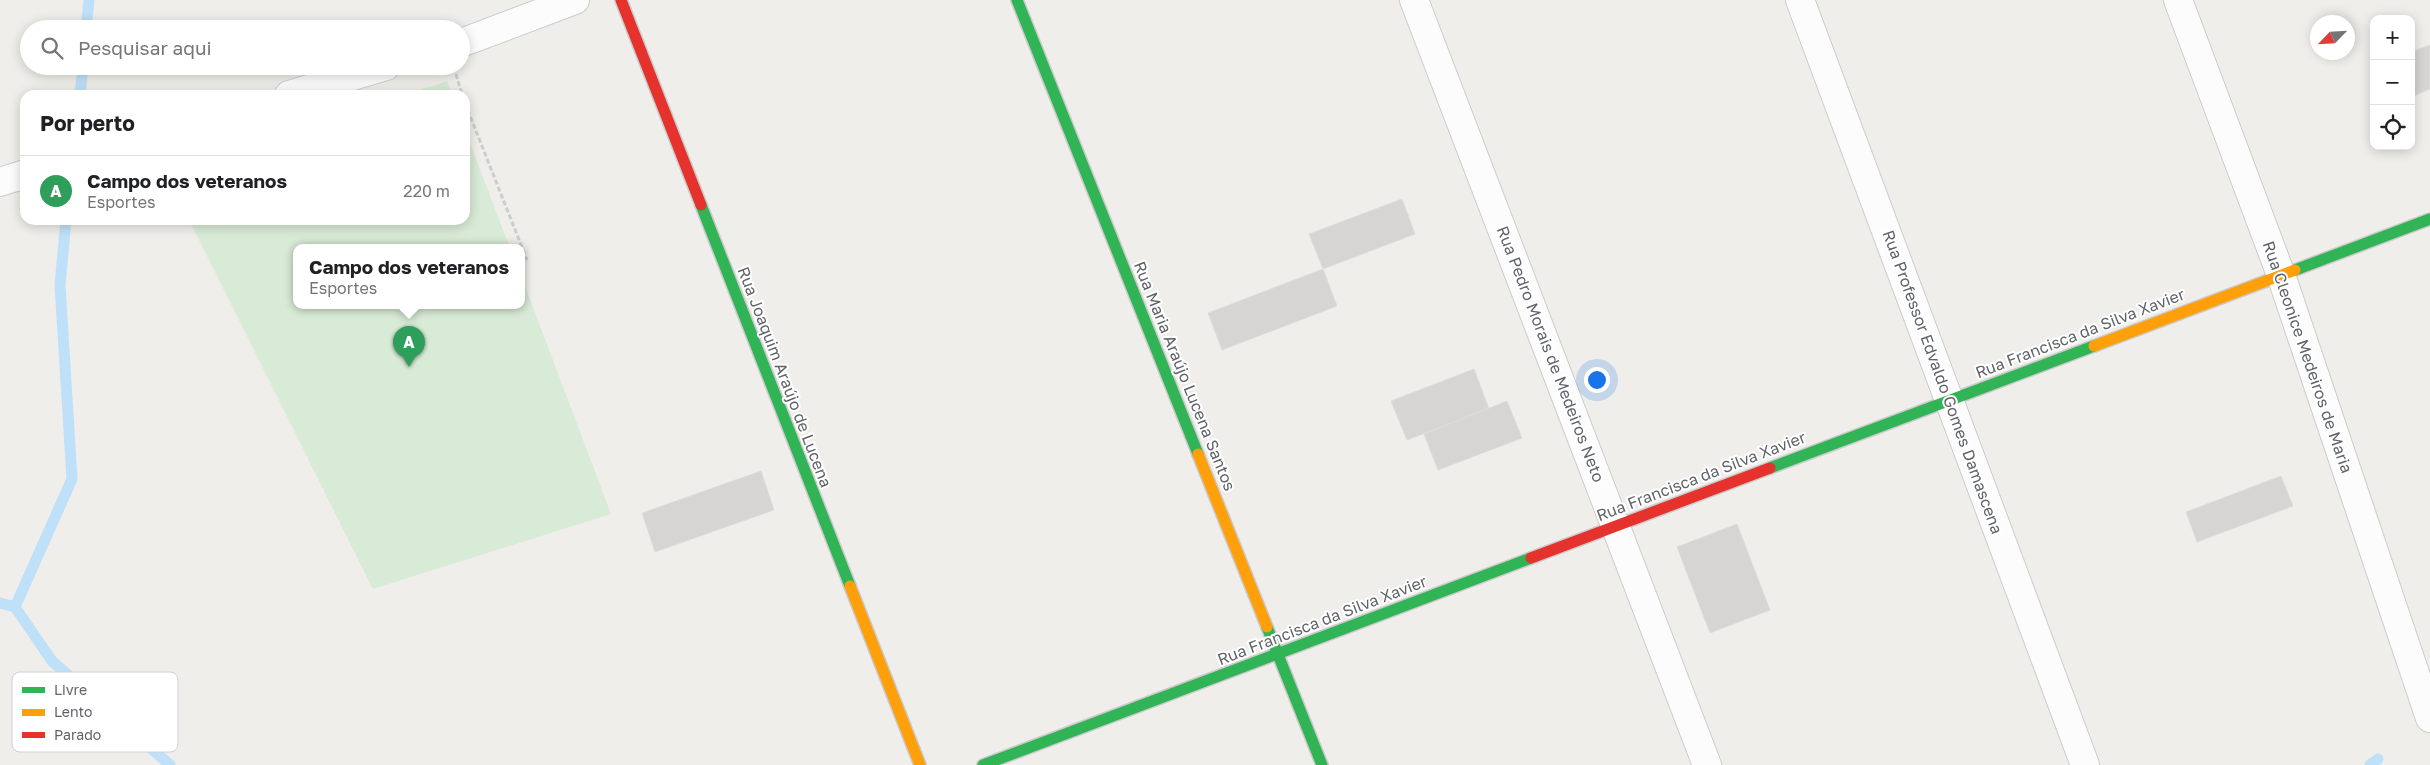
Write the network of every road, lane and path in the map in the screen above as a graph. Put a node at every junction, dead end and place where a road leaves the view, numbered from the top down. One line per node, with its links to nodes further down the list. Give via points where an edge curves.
1 (575, 0): 7 (street)
2 (621, 0): 24 (street, Rua Joaquim Araújo de Lucena)
3 (1017, 0): 22 (street, Rua Maria Araújo Lucena Santos)
4 (1414, 0): 21 (street, Rua Pedro Morais de Medeiros Neto)
5 (1800, 0): 20 (street, Rua Professor Edvaldo Gomes Damascena)
6 (2178, 0): 19 (street, Rua Cleonice Medeiros de Maria)
7 (470, 50)
8 (356, 75): 10 (street)
9 (460, 75): 11 (path)
10 (307, 90)
11 (461, 90)
12 (470, 116): 16 (path)
13 (20, 176): 14 (street)
14 (0, 182)
15 (2430, 219): 19 (street, Rua Francisca da Silva Xavier)
16 (521, 244)
17 (525, 255): 18 (path)
18 (527, 260)
19 (2281, 275): 20 (street, Rua Francisca da Silva Xavier); 23 (street, Rua Cleonice Medeiros de Maria)
20 (1950, 400): 21 (street, Rua Francisca da Silva Xavier); 28 (street, Rua Professor Edvaldo Gomes Damascena)
21 (1617, 526): 22 (street, Rua Francisca da Silva Xavier); 27 (street, Rua Pedro Morais de Medeiros Neto)
22 (1279, 654): 25 (street, Rua Francisca da Silva Xavier); 26 (street, Rua Maria Araújo Lucena Santos)
23 (2430, 718)
24 (920, 765)
25 (983, 765)
26 (1322, 765)
27 (1707, 765)
28 (2085, 765)

